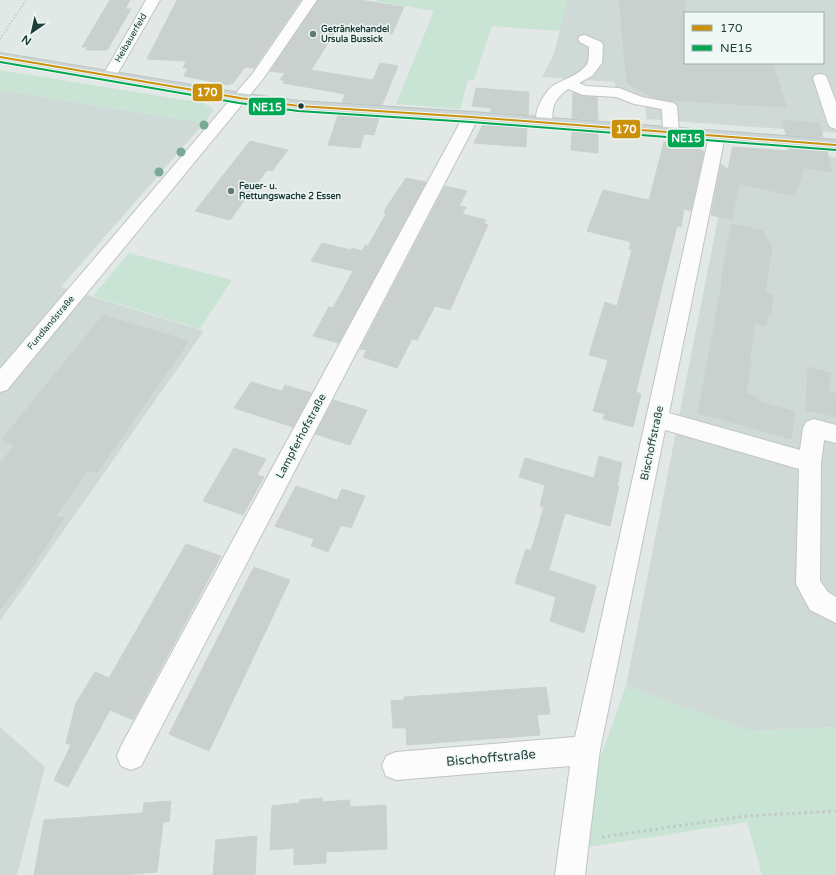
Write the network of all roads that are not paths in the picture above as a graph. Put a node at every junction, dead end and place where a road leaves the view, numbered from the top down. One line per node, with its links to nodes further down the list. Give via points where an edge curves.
1 (153, 0): 5 (street, Heibauerfeld)
2 (310, 0): 8 (street, Fundlandstraße)
3 (585, 39): 7 (street, via 596,45 595,63 587,73)
4 (0, 57): 5 (main road)
5 (110, 75): 8 (main road)
6 (820, 78): 11 (street)
7 (568, 84): 10 (street, via 558,90 545,107); 12 (street, via 583,90 619,93 639,101 669,106)
8 (240, 98): 9 (main road, via 299,106); 15 (street, Fundlandstraße)
9 (471, 117): 10 (main road); 21 (street, Lampferhofstraße)
10 (544, 122): 12 (main road)
11 (836, 124)
12 (671, 132): 13 (main road)
13 (717, 136): 14 (main road); 16 (street, Bischoffstraße)
14 (836, 144)
15 (0, 384)
16 (657, 419): 18 (street); 20 (street, Bischoffstraße)
17 (836, 434): 18 (street, via 814,428)
18 (810, 463): 19 (street, via 808,584 819,601)
19 (836, 611)
20 (586, 750): 22 (street, Bischoffstraße); 23 (street, Bischoffstraße)
21 (131, 756)
22 (396, 766)
23 (570, 875)

